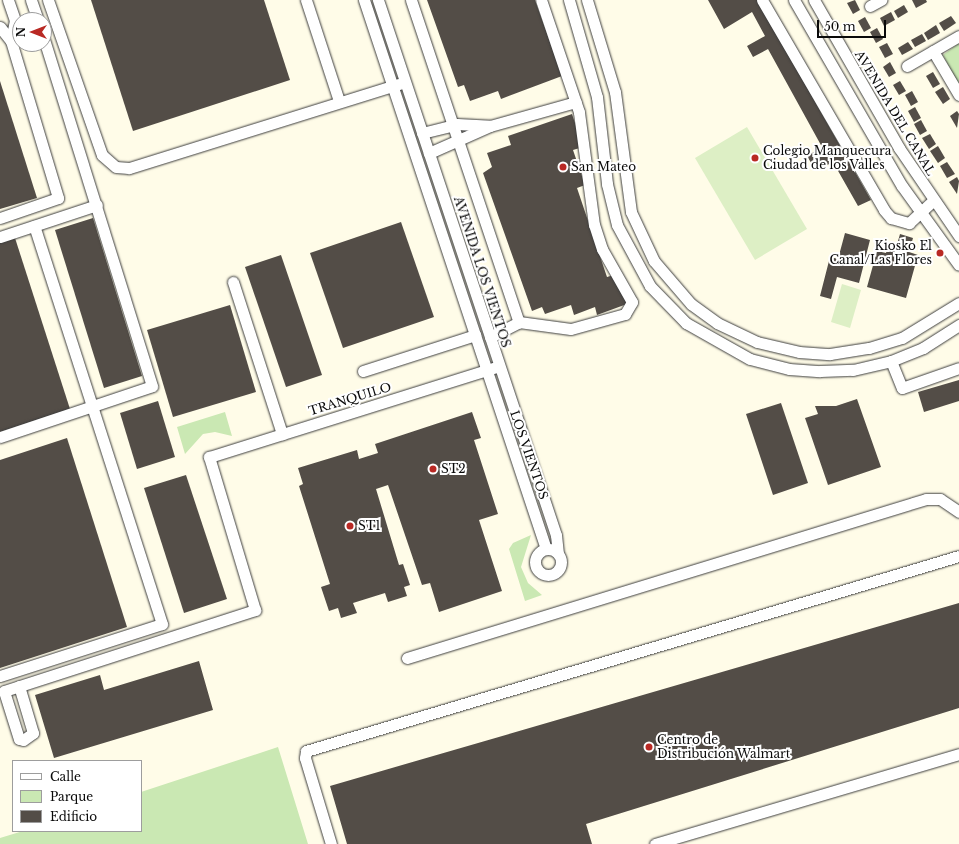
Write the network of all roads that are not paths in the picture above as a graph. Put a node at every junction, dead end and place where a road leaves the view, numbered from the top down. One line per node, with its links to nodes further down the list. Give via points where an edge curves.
1 (8, 0): 16 (street)
2 (31, 0): 17 (street)
3 (48, 0): 29 (street, via 102,155 116,167 129,168)
4 (306, 0): 29 (street)
5 (364, 0): 27 (street)
6 (378, 0): 26 (street, AVENIDA LOS VIENTOS)
7 (411, 0): 31 (street)
8 (541, 0): 30 (street)
9 (569, 0): 50 (street, via 597,97 613,213 634,262 661,299 713,342 773,366 836,371)
10 (587, 0): 45 (street, via 615,92 631,212 654,261 691,304 717,323 757,342 799,352 830,354 869,348 902,338)
11 (762, 0): 38 (street, via 884,210 891,218 909,223)
12 (794, 0): 38 (street, via 884,157)
13 (814, 0): 36 (street, AVENIDA DEL CANAL)
14 (881, 0): 15 (street)
15 (870, 6)
16 (12, 12)
17 (35, 12)
18 (12, 21): 19 (street)
19 (0, 26): 22 (street)
20 (12, 36): 22 (street)
21 (959, 36): 23 (street)
22 (11, 41): 39 (street, via 58,198)
23 (933, 51): 25 (street); 28 (street)
24 (48, 52): 37 (street)
25 (907, 66)
26 (405, 82): 27 (street); 33 (street, AVENIDA LOS VIENTOS)
27 (392, 86): 29 (street); 48 (street)
28 (959, 95)
29 (339, 102)
30 (576, 102): 32 (street); 46 (street, via 586,147 594,226 605,254 632,299 632,306 625,314 571,329)
31 (452, 125): 32 (street); 33 (street); 34 (street)
32 (490, 126): 34 (street)
33 (422, 133): 35 (street, AVENIDA LOS VIENTOS)
34 (458, 142): 35 (street); 46 (street)
35 (429, 153): 49 (street, AVENIDA LOS VIENTOS)
36 (933, 201): 38 (street); 41 (street, AVENIDA DEL CANAL)
37 (97, 205): 40 (street); 55 (street, via 152,386)
38 (921, 215): 43 (street)
39 (0, 218)
40 (34, 226): 42 (street); 55 (street)
41 (959, 236)
42 (0, 237)
43 (959, 265)
44 (233, 282): 56 (street)
45 (959, 303)
46 (519, 322): 49 (street)
47 (959, 325): 50 (street, via 923,348)
48 (475, 335): 53 (street); 54 (street)
49 (490, 337): 51 (street, AVENIDA LOS VIENTOS)
50 (891, 361): 52 (street, via 902,388)
51 (499, 366): 53 (street, TRANQUILO); 60 (street, AVENIDA LOS VIENTOS, via 556,535)
52 (959, 368)
53 (486, 370): 56 (street, TRANQUILO); 59 (street, LOS VIENTOS)
54 (363, 372)
55 (92, 406): 57 (street); 63 (street, via 162,624)
56 (282, 434): 64 (street, TRANQUILO, via 209,457 255,610)
57 (0, 437)
58 (959, 512): 62 (street, via 940,499 926,499)
59 (546, 549): 60 (street); 60 (street, AVENIDA LOS VIENTOS, via 535,560 537,569 545,575 559,568)
60 (558, 553)
61 (959, 556): 66 (street, via 306,750 305,758)
62 (408, 658)
63 (0, 676)
64 (19, 686)
65 (959, 754): 67 (street)
66 (330, 844)
67 (655, 844)

